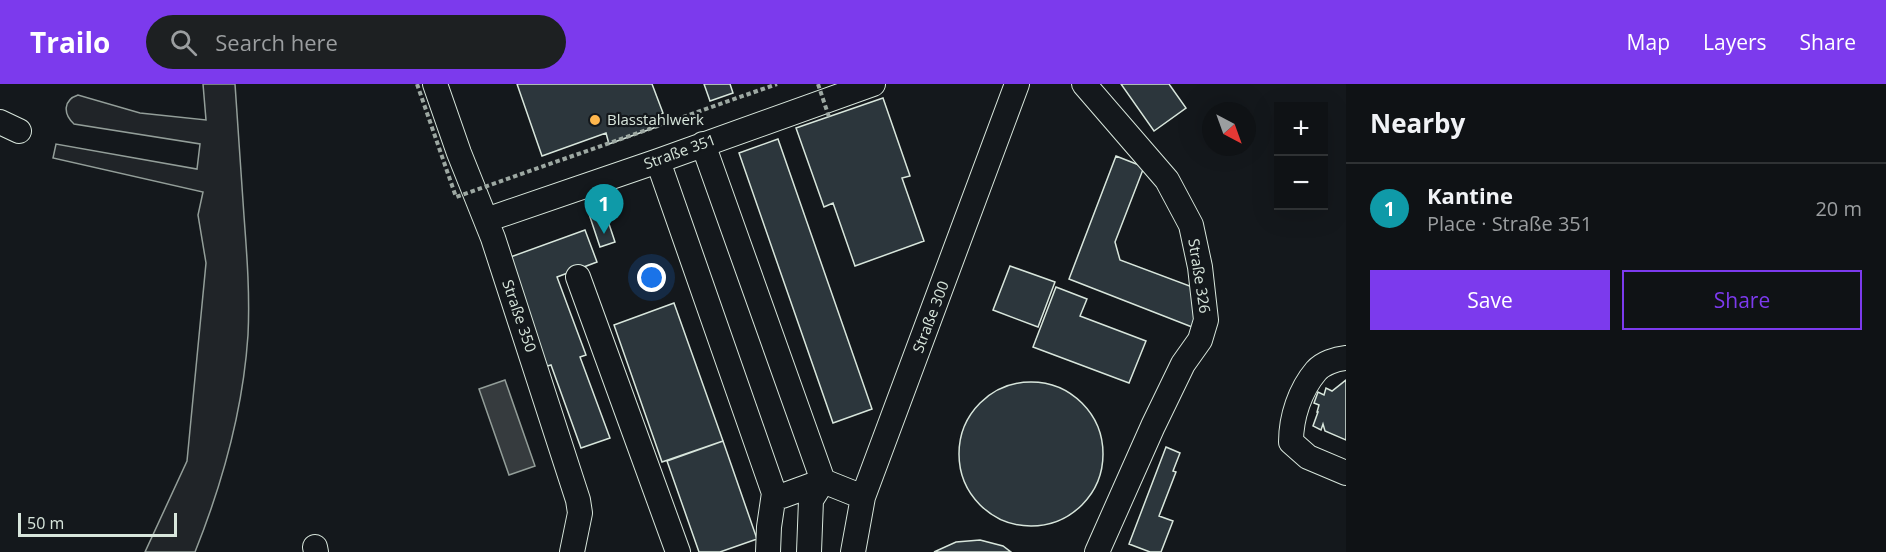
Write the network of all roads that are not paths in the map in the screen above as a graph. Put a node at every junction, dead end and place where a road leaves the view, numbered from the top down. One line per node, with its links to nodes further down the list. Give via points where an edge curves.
1 (435, 84): 7 (street, Straße 350)
2 (873, 84): 5 (street, Straße 351)
3 (1017, 84): 13 (street, Straße 300)
4 (1084, 84): 19 (street, Straße 326, via 1167,180 1191,225 1206,320 1200,340 1183,364)
5 (703, 144): 6 (street, Straße 351); 11 (street)
6 (658, 161): 7 (street, Straße 351); 12 (street)
7 (486, 220): 14 (street, Straße 350, via 578,500 580,513)
8 (578, 277): 15 (street)
9 (1346, 358): 10 (street, via 1317,369 1306,386 1292,425 1292,442 1308,457)
10 (1346, 473)
11 (824, 481): 12 (street, via 782,496); 13 (street); 17 (street, via 811,500)
12 (774, 493): 16 (street)
13 (863, 497): 18 (street, Straße 300)
14 (572, 552)
15 (678, 552)
16 (768, 552)
17 (808, 552)
18 (853, 552)
19 (1097, 552)

